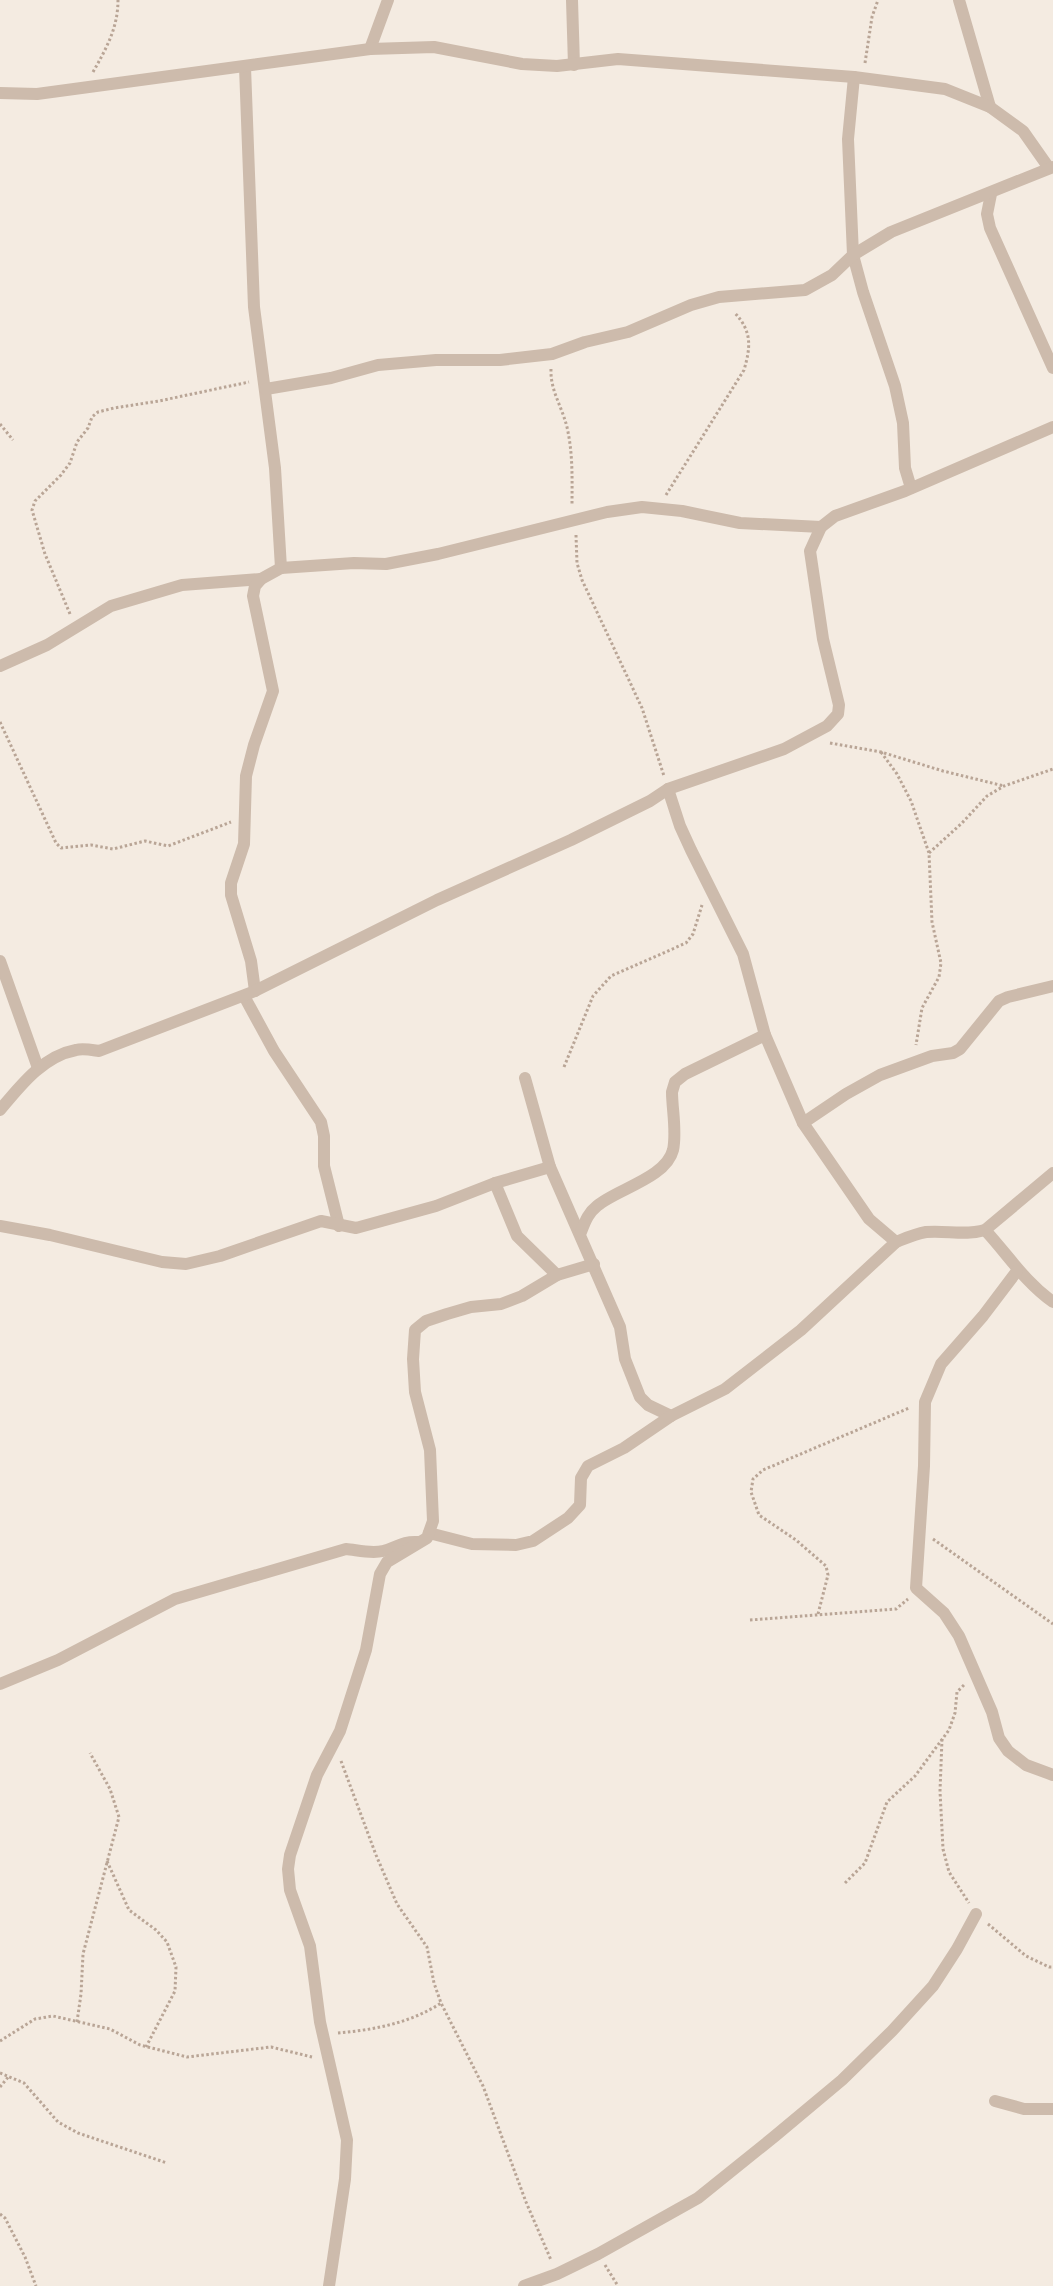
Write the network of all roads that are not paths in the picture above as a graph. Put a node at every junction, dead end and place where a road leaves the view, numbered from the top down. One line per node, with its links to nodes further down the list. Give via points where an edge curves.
1 (388, 0): 4 (street)
2 (572, 0): 5 (street)
3 (959, 0): 9 (street)
4 (370, 49): 5 (street, via 434,47 522,64); 6 (street)
5 (574, 65): 7 (street, via 618,59)
6 (245, 67): 8 (street, via 37,94); 14 (street, via 254,307)
7 (859, 78): 9 (street, via 945,89); 12 (street, via 848,139)
8 (0, 93)
9 (990, 107): 10 (street, via 1023,131)
10 (1051, 167): 11 (street)
11 (990, 194): 12 (street, via 891,232); 13 (street, via 990,228)
12 (853, 255): 14 (street, via 832,275 805,290 719,297 691,305 628,332 584,342 552,354 500,360 436,360 378,365 331,378); 16 (street, via 862,292 895,386 903,423 904,468)
13 (1053, 368)
14 (265, 384): 18 (street, via 275,468)
15 (1053, 428): 16 (street)
16 (911, 488): 17 (street, via 834,516)
17 (821, 527): 18 (street, via 740,523 642,507 607,512 386,564); 21 (street, via 810,551 823,639 839,705 838,714 827,726 784,749)
18 (280, 568): 19 (street)
19 (261, 579): 20 (street, via 182,585 111,606 47,645); 24 (street, via 255,586 254,596 273,691 246,776 244,844 231,883 231,895 251,961)
20 (0, 666)
21 (668, 789): 24 (street, via 571,840 437,900); 25 (street, via 680,826 743,954)
22 (0, 961): 26 (street)
23 (1053, 986): 29 (street, via 1008,996 999,1001 960,1049 880,1075)
24 (249, 993): 26 (street, via 99,1050 77,1049 64,1053); 34 (street, via 274,1051 321,1122 324,1166)
25 (765, 1035): 29 (street); 36 (street, via 675,1082 672,1092 673,1149 668,1161 658,1171 598,1206 588,1216)
26 (38, 1068): 28 (street)
27 (525, 1078): 30 (street)
28 (0, 1110)
29 (803, 1123): 37 (street, via 869,1219)
30 (550, 1167): 32 (street); 36 (street)
31 (1053, 1173): 35 (street)
32 (495, 1183): 34 (street, via 436,1206 365,1225); 40 (street, via 517,1236)
33 (0, 1226): 34 (street, via 162,1262 186,1264 220,1256 321,1221)
34 (339, 1226)
35 (985, 1230): 37 (street, via 973,1234 928,1232); 39 (street)
36 (581, 1232): 38 (street)
37 (896, 1242): 42 (street, via 801,1330 725,1389)
38 (594, 1264): 40 (street); 42 (street, via 620,1327 625,1359 640,1397 648,1405)
39 (1017, 1271): 41 (street); 46 (street, via 941,1364 925,1402 916,1588 944,1613 959,1636 992,1712 999,1738 1008,1751 1026,1765)
40 (556, 1275): 43 (street, via 522,1296 501,1304 471,1307 447,1314 415,1330 415,1392 430,1450 433,1506)
41 (1053, 1302)
42 (671, 1416): 43 (street, via 624,1448 584,1469 580,1505 568,1518 533,1541 516,1545 472,1544)
43 (429, 1533): 44 (street)
44 (420, 1542): 45 (street, via 400,1543 375,1552 346,1549 175,1599 58,1660); 50 (street, via 387,1562 380,1574 366,1650 340,1731 317,1775 290,1854 288,1869 290,1890 310,1946 322,2034 347,2140 345,2179)
45 (0, 1684)
46 (1053, 1775)
47 (976, 1914): 51 (street, via 958,1950 933,1986 842,2080 698,2198 598,2254)
48 (995, 2101): 49 (street, via 1024,2110)
49 (1053, 2109)
50 (329, 2286)
51 (524, 2286)

